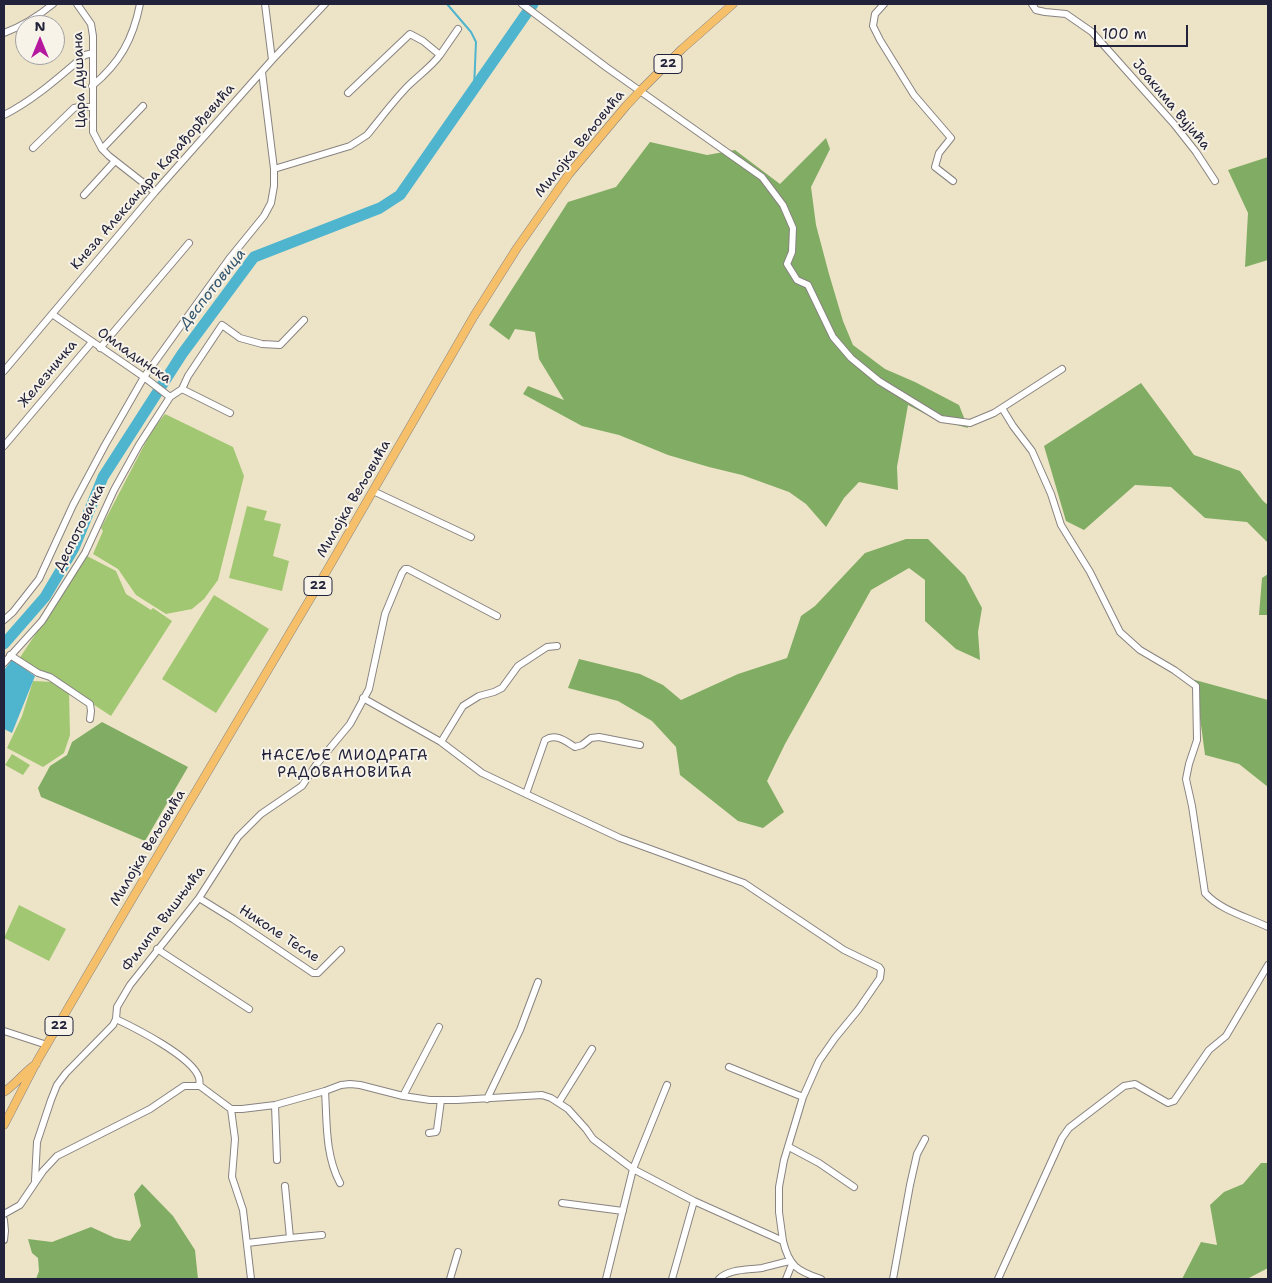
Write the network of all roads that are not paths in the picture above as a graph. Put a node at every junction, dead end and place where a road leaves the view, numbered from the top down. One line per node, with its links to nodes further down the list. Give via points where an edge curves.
1 (52, 4): 11 (street, via 23,25)
2 (78, 4): 12 (street, Цара Душана, via 91,24)
3 (140, 4): 16 (street, via 129,42 122,54)
4 (265, 4): 14 (street)
5 (325, 4): 14 (street, Кнеза Александра Карађорђевића)
6 (522, 4): 17 (street)
7 (733, 4): 17 (main road, Милојка Вељовића / 22)
8 (884, 4): 26 (street, via 875,14 872,26 914,95 951,138 939,153 935,167)
9 (1032, 4): 27 (street, Јоакима Вујића, via 1036,10 1066,14 1092,32 1174,124)
10 (458, 29): 13 (street)
11 (4, 32)
12 (93, 53): 16 (street, Цара Душана); 21 (street, via 84,54 40,92)
13 (440, 55): 18 (street, via 410,34); 25 (street, via 409,85 367,135 350,146)
14 (272, 60): 15 (street, Кнеза Александра Карађорђевића)
15 (262, 72): 25 (street); 28 (street, Кнеза Александра Карађорђевића)
16 (92, 86): 20 (street, Цара Душана)
17 (640, 90): 40 (street, via 762,177 783,204 793,228 792,252 787,264 797,280 808,285 833,337 851,358 879,381 941,419 970,422); 43 (main road, Милојка Вељовића / 22, via 568,174 517,248)
18 (348, 92)
19 (143, 106): 23 (street)
20 (93, 107): 22 (street, via 74,108); 23 (street, Цара Душана, via 93,132)
21 (4, 115)
22 (33, 148)
23 (102, 149): 24 (street, Цара Душана)
24 (115, 161): 28 (street, Цара Душана); 29 (street)
25 (274, 169): 37 (street, via 271,203 264,216)
26 (954, 181)
27 (1215, 181)
28 (155, 192): 31 (street, Кнеза Александра Карађорђевића)
29 (84, 195)
30 (189, 243): 34 (street)
31 (52, 314): 33 (street, Омладинска); 36 (street, Кнеза Александра Карађорђевића)
32 (304, 320): 38 (street, Омладинска, via 280,345 240,338 222,325)
33 (92, 342): 34 (street, Омладинска); 42 (street, Железничка)
34 (100, 348): 37 (street, Омладинска)
35 (1062, 369): 40 (street)
36 (4, 371)
37 (144, 377): 39 (street, Омладинска); 46 (street, via 73,505 39,579)
38 (182, 389): 39 (street, Омладинска); 41 (street)
39 (168, 395): 48 (street, Деспотовачка, via 114,490 84,553 42,621)
40 (1002, 408): 56 (street, via 1032,451 1061,525 1090,572 1120,632 1140,650 1196,686 1197,740 1186,779 1205,893 1211,900)
41 (230, 413)
42 (4, 446)
43 (373, 491): 44 (street); 65 (main road, Милојка Вељовића / 22)
44 (471, 537)
45 (497, 616): 50 (street, Филипа Вишњића, via 405,569 385,614 369,689)
46 (4, 620)
47 (557, 646): 52 (street, via 547,646 518,666 502,688 463,706)
48 (10, 655): 49 (street, Деспотовачка); 51 (street, via 90,704)
49 (4, 663)
50 (364, 698): 52 (street); 55 (street, Филипа Вишњића, via 350,724 302,786 261,814 238,837)
51 (90, 719)
52 (440, 742): 54 (street, via 482,773)
53 (640, 745): 54 (street, via 599,737 575,747 550,737 545,740)
54 (526, 794): 74 (street, via 620,838 744,883 844,950 876,964 881,970 880,978 819,1061)
55 (199, 898): 57 (street, Филипа Вишњића); 58 (street, Николе Тесле, via 313,973 318,973)
56 (1268, 927)
57 (157, 949): 61 (street); 62 (street, Филипа Вишњића, via 130,985 117,1008)
58 (341, 950)
59 (1268, 965): 110 (street, via 1226,1036 1209,1050 1174,1101 1168,1103 1135,1084 1124,1086 1069,1128)
60 (538, 982): 75 (street, via 520,1030)
61 (249, 1009)
62 (116, 1019): 70 (street, via 176,1053 195,1072); 86 (street, Филипа Вишњића, via 57,1085 37,1142)
63 (439, 1027): 73 (street)
64 (4, 1031): 65 (street)
65 (47, 1045): 67 (main road, Милојка Вељовића / 22)
66 (592, 1049): 77 (street)
67 (36, 1063): 72 (main road); 80 (main road, Милојка Вељовића / 22)
68 (729, 1067): 74 (street)
69 (667, 1085): 85 (street)
70 (200, 1086): 79 (street); 86 (street, via 184,1086 150,1109 62,1153)
71 (324, 1091): 73 (street, via 350,1084); 78 (street); 87 (street, via 328,1147)
72 (4, 1092)
73 (403, 1096): 76 (street)
74 (803, 1096): 83 (street)
75 (486, 1099): 76 (street); 77 (street, via 542,1095)
76 (441, 1100): 81 (street, via 437,1130)
77 (559, 1102): 85 (street, via 593,1139)
78 (275, 1105): 79 (street); 84 (street)
79 (232, 1109): 99 (street, via 235,1139 232,1177 243,1210)
80 (4, 1125)
81 (429, 1133)
82 (926, 1138): 109 (street, via 917,1154)
83 (789, 1146): 89 (street); 98 (street, via 779,1187)
84 (276, 1160)
85 (633, 1169): 90 (street); 92 (street)
86 (35, 1181): 93 (street, via 20,1205)
87 (340, 1183)
88 (285, 1186): 96 (street)
89 (854, 1187)
90 (694, 1201): 98 (street); 105 (street)
91 (562, 1203): 92 (street)
92 (623, 1211): 104 (street)
93 (4, 1214)
94 (4, 1220): 97 (street)
95 (322, 1236): 96 (street)
96 (290, 1238): 99 (street)
97 (4, 1240)
98 (783, 1241): 101 (street)
99 (247, 1243): 102 (street)
100 (458, 1252): 103 (street)
101 (791, 1263): 106 (street, via 732,1272); 107 (street); 108 (street)
102 (251, 1279)
103 (450, 1279)
104 (606, 1279)
105 (672, 1279)
106 (719, 1279)
107 (786, 1279)
108 (821, 1279)
109 (893, 1279)
110 (998, 1279)

